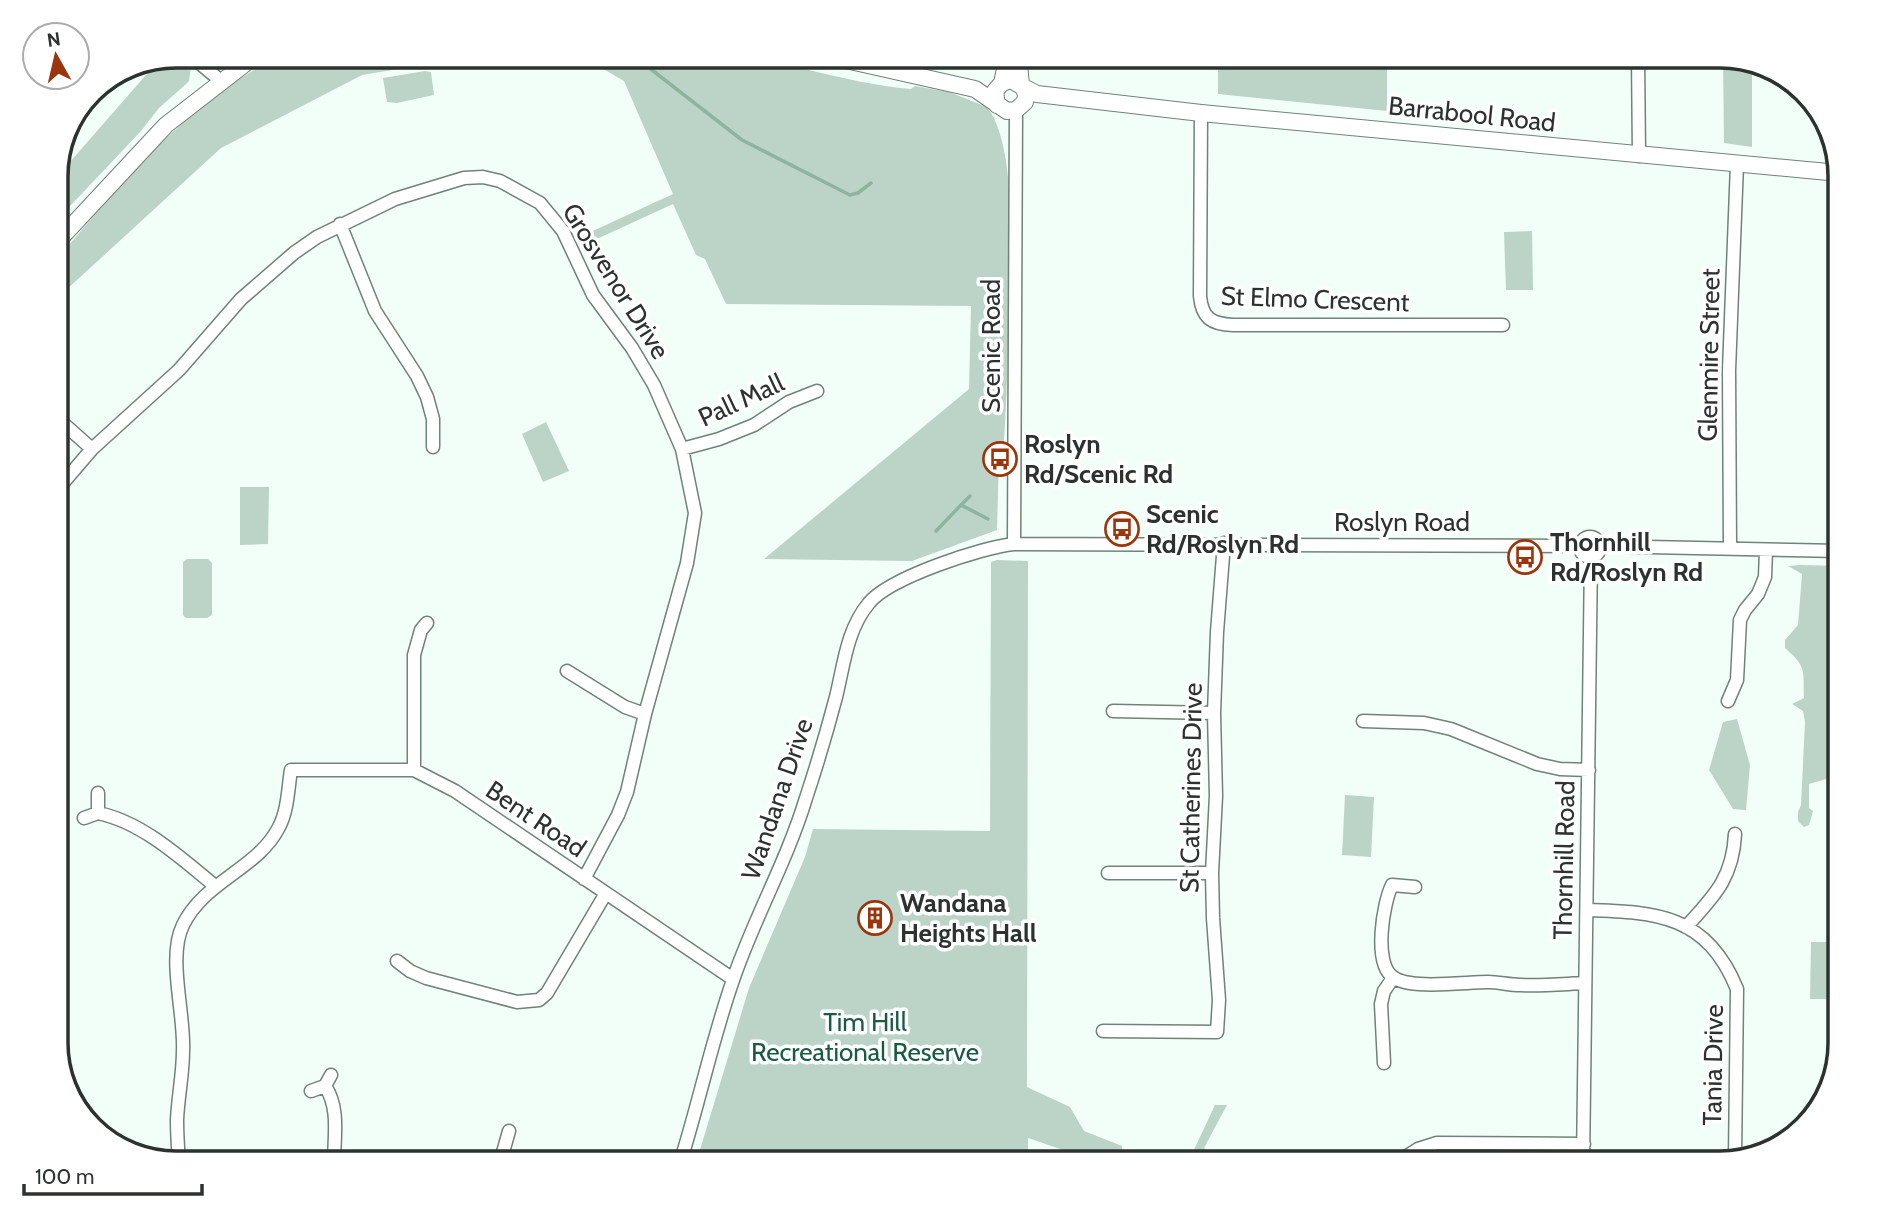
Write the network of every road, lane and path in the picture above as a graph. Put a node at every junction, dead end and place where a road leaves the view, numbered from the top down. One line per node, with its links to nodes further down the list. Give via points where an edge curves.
1 (205, 68): 7 (street)
2 (239, 68): 7 (main road)
3 (881, 68): 10 (main road)
4 (1005, 68): 8 (main road)
5 (1020, 68): 9 (main road)
6 (1638, 68): 14 (street)
7 (221, 81): 18 (main road, via 166,125)
8 (1000, 84): 9 (main road, via 1010,80); 10 (main road); 12 (main road, via 994,96)
9 (1022, 85): 11 (main road, Barrabool Road, via 1037,94); 12 (main road, via 1026,94)
10 (975, 89): 12 (main road)
11 (1099, 102): 12 (main road, Barrabool Road); 13 (main road, Barrabool Road)
12 (1008, 108): 27 (street, Scenic Road, via 1017,148)
13 (1201, 113): 14 (main road, Barrabool Road); 19 (street, St Elmo Crescent, via 1200,296 1202,312 1209,320 1233,325)
14 (1639, 156): 15 (main road, Barrabool Road)
15 (1737, 164): 16 (main road, Barrabool Road); 30 (street, Glenmire Street, via 1729,370)
16 (1828, 172)
17 (341, 224): 22 (street, via 375,311 427,397); 23 (street, Grosvenor Drive, via 266,276 179,370); 24 (street, Grosvenor Drive, via 395,199 464,178 500,181 540,204 563,231 593,295 642,364)
18 (68, 230)
19 (1503, 325)
20 (817, 390): 24 (street, Pall Mall, via 754,425)
21 (68, 428): 23 (street)
22 (433, 447)
23 (92, 449): 25 (street, Grosvenor Drive)
24 (682, 449): 39 (street, Grosvenor Drive, via 695,513 692,536)
25 (68, 477)
26 (1224, 543): 27 (street, Roslyn Road); 28 (street, Roslyn Road); 38 (street, St Catherines Drive)
27 (1014, 544): 57 (street, Wandana Drive, via 991,547 900,580 880,592 858,618 789,851)
28 (1580, 546): 29 (street, via 1592,537); 33 (street, via 1584,555)
29 (1600, 546): 30 (street); 33 (street)
30 (1730, 548): 31 (street)
31 (1766, 550): 32 (street); 36 (street, via 1765,577 1740,620 1737,680)
32 (1828, 551)
33 (1591, 557): 42 (street, Thornhill Road)
34 (428, 623): 41 (street, via 416,641 414,656)
35 (567, 671): 39 (street)
36 (1728, 701)
37 (1113, 711): 38 (street)
38 (1214, 713): 48 (street, St Catherines Drive)
39 (645, 715): 49 (street, Grosvenor Drive, via 627,792)
40 (1363, 721): 42 (street, via 1437,726 1537,764)
41 (414, 770): 49 (street, Bent Road, via 441,782); 50 (street, Bent Road, via 291,770 285,811 275,834)
42 (1588, 770): 53 (street, Thornhill Road)
43 (98, 793): 44 (street)
44 (99, 813): 45 (street); 50 (street, via 127,822)
45 (84, 818)
46 (1735, 834): 54 (street, via 1724,882)
47 (1108, 873): 48 (street)
48 (1212, 873): 59 (street, St Catherines Drive, via 1217,1032)
49 (584, 879): 52 (street, Bent Road)
50 (215, 886): 65 (street, via 183,924 177,947 183,1027)
51 (1415, 887): 56 (street, via 1387,884 1382,936 1386,969)
52 (606, 893): 55 (street, via 539,1000 517,1002 426,978); 57 (street, Bent Road)
53 (1587, 910): 54 (street, Tania Drive, via 1636,912); 58 (street, Thornhill Road)
54 (1686, 927): 64 (street, Tania Drive, via 1718,951 1737,989)
55 (397, 961)
56 (1393, 978): 58 (street, via 1434,984); 60 (street, via 1381,1004)
57 (733, 979): 68 (street, Wandana Drive)
58 (1585, 983): 63 (street, Thornhill Road)
59 (1103, 1031)
60 (1384, 1063)
61 (311, 1091): 66 (street, via 328,1081 335,1111)
62 (509, 1131): 67 (street)
63 (1584, 1144): 69 (street, via 1447,1142); 70 (street, Thornhill Road)
64 (1735, 1150)
65 (178, 1151)
66 (334, 1151)
67 (503, 1151)
68 (683, 1151)
69 (1415, 1151)
70 (1584, 1151)

